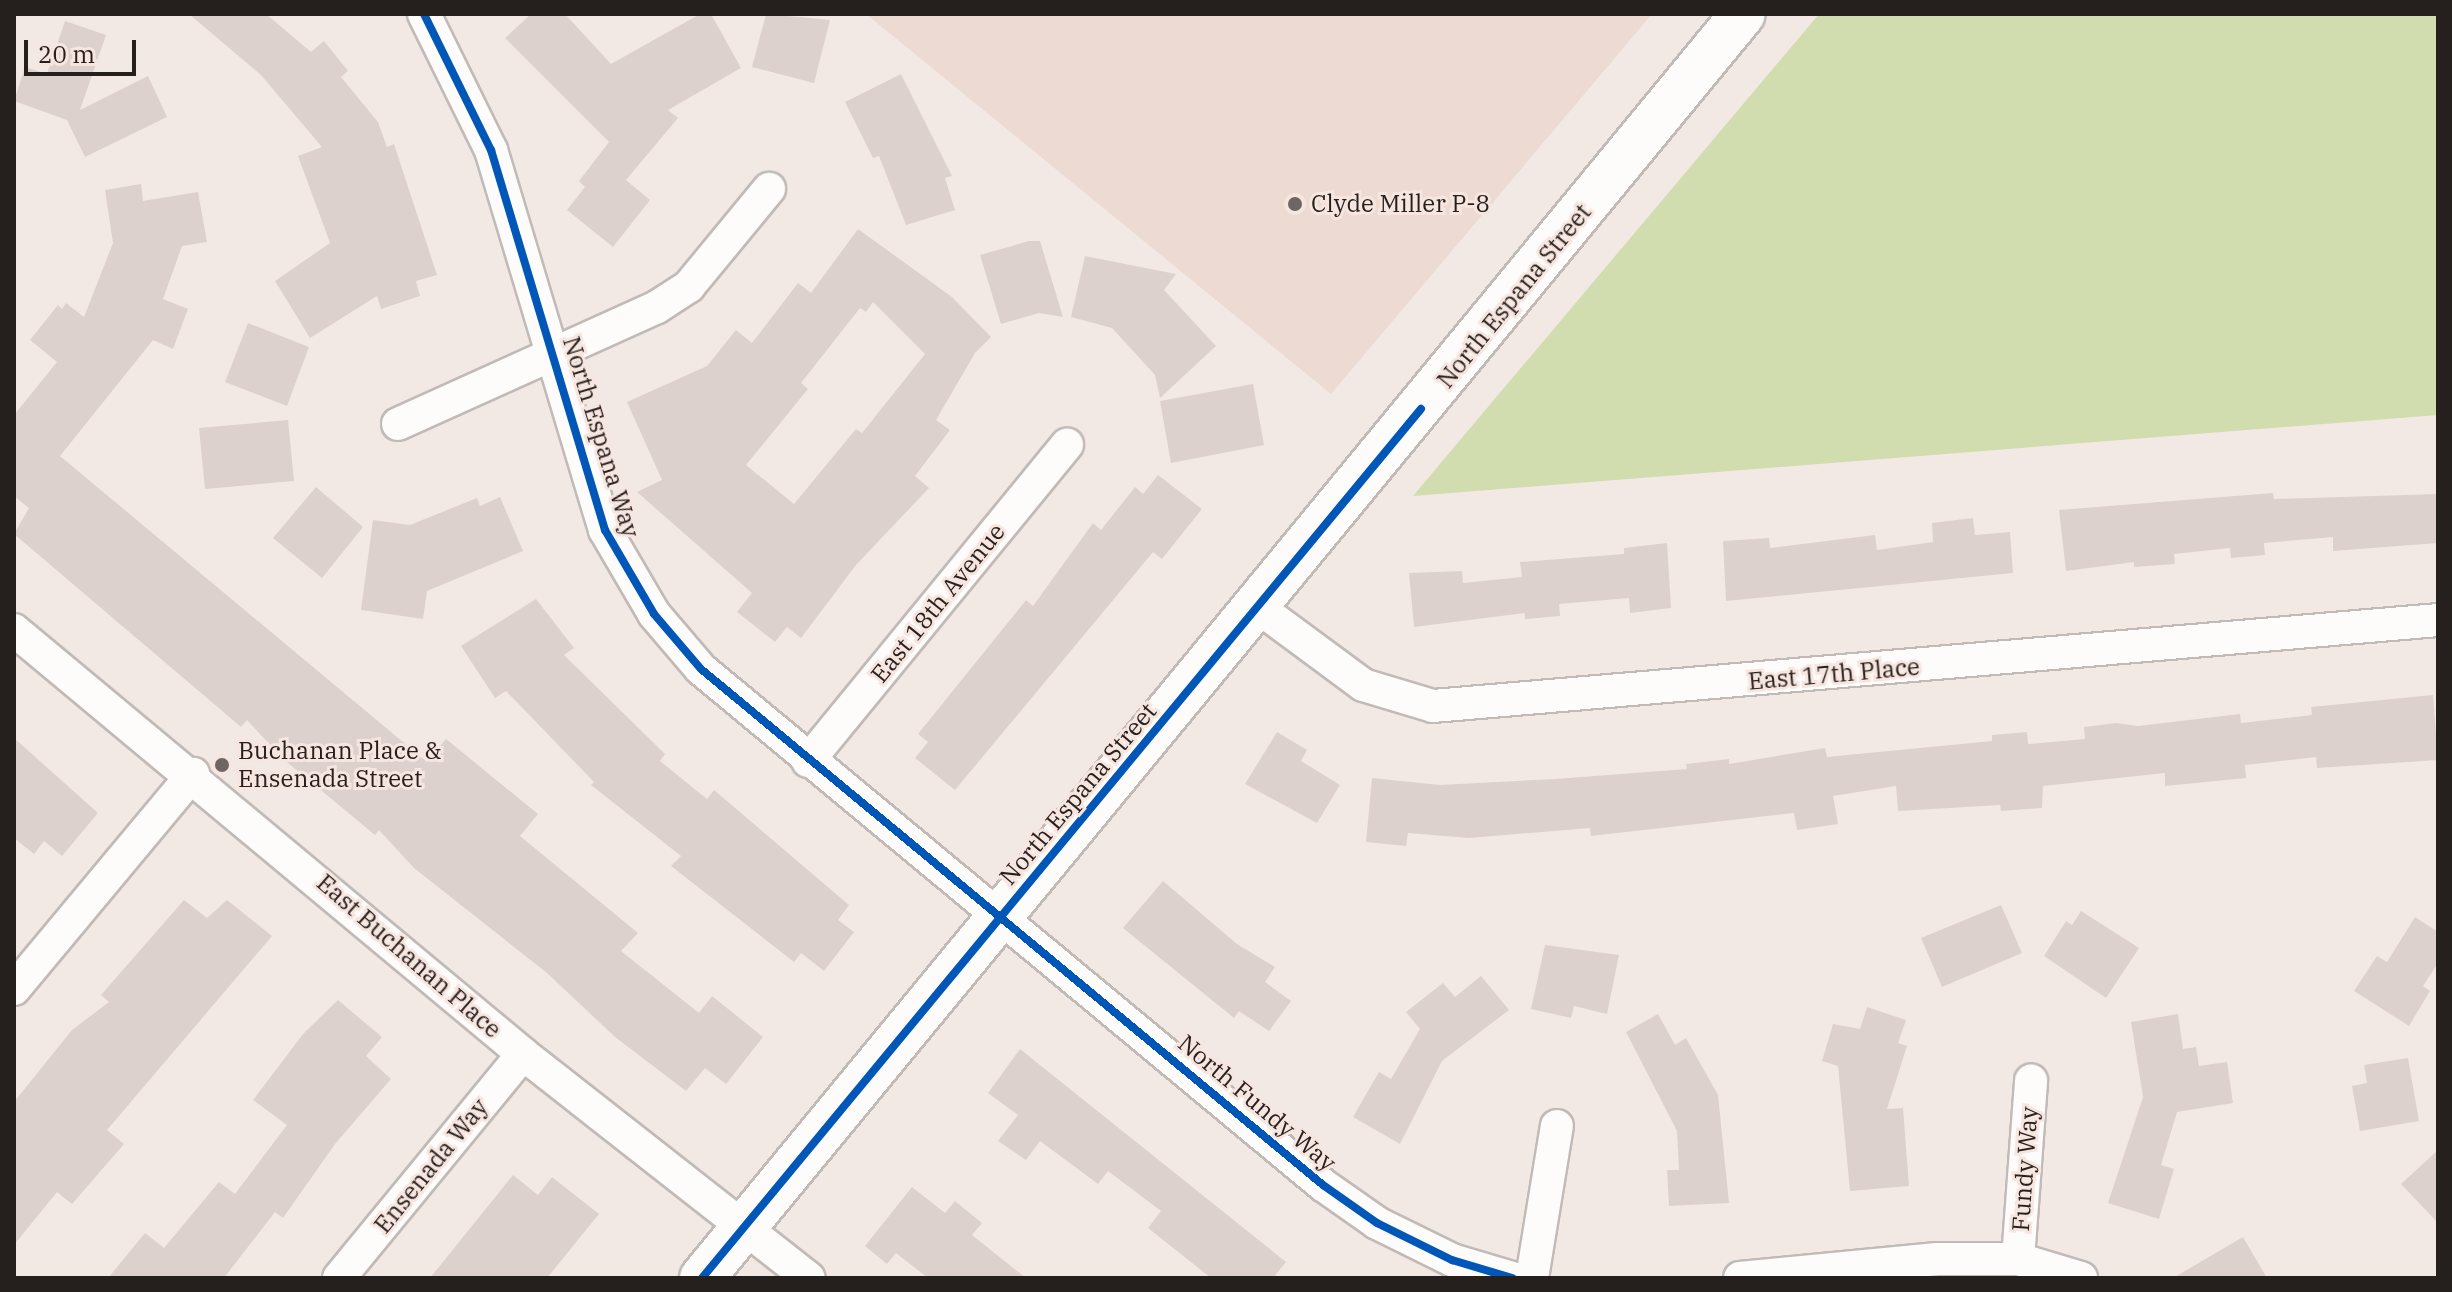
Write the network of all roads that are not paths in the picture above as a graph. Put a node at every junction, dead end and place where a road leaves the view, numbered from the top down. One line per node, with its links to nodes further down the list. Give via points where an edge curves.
1 (424, 14): 4 (street, North Espana Way, via 491,150)
2 (1743, 14): 7 (street, North Espana Street)
3 (769, 189): 4 (street, via 689,286 657,307)
4 (554, 353): 5 (street, North Espana Way); 10 (street, North Espana Way, via 580,453 619,560 654,614 701,669)
5 (398, 424)
6 (1067, 445): 10 (street, East 18th Avenue)
7 (1259, 608): 8 (street, East 17th Place, via 1363,685 1433,706); 12 (street, North Espana Street)
8 (2438, 620)
9 (14, 630): 11 (street, East Buchanan Place)
10 (808, 761): 12 (street, North Espana Way)
11 (193, 774): 13 (street); 14 (street, East Buchanan Place)
12 (1003, 915): 17 (street, North Espana Street); 22 (street, North Fundy Way, via 1323,1185 1377,1223 1452,1260)
13 (14, 989)
14 (523, 1054): 17 (street, East Buchanan Place); 19 (street, Ensenada Way)
15 (2031, 1080): 18 (street, Fundy Way)
16 (1557, 1126): 23 (street)
17 (746, 1227): 20 (street, North Espana Street); 21 (street, East Buchanan Place)
18 (2018, 1259): 24 (street, via 1937,1259); 25 (street)
19 (339, 1278)
20 (702, 1278)
21 (809, 1278)
22 (1512, 1278)
23 (1532, 1278)
24 (1740, 1278)
25 (2081, 1278)

